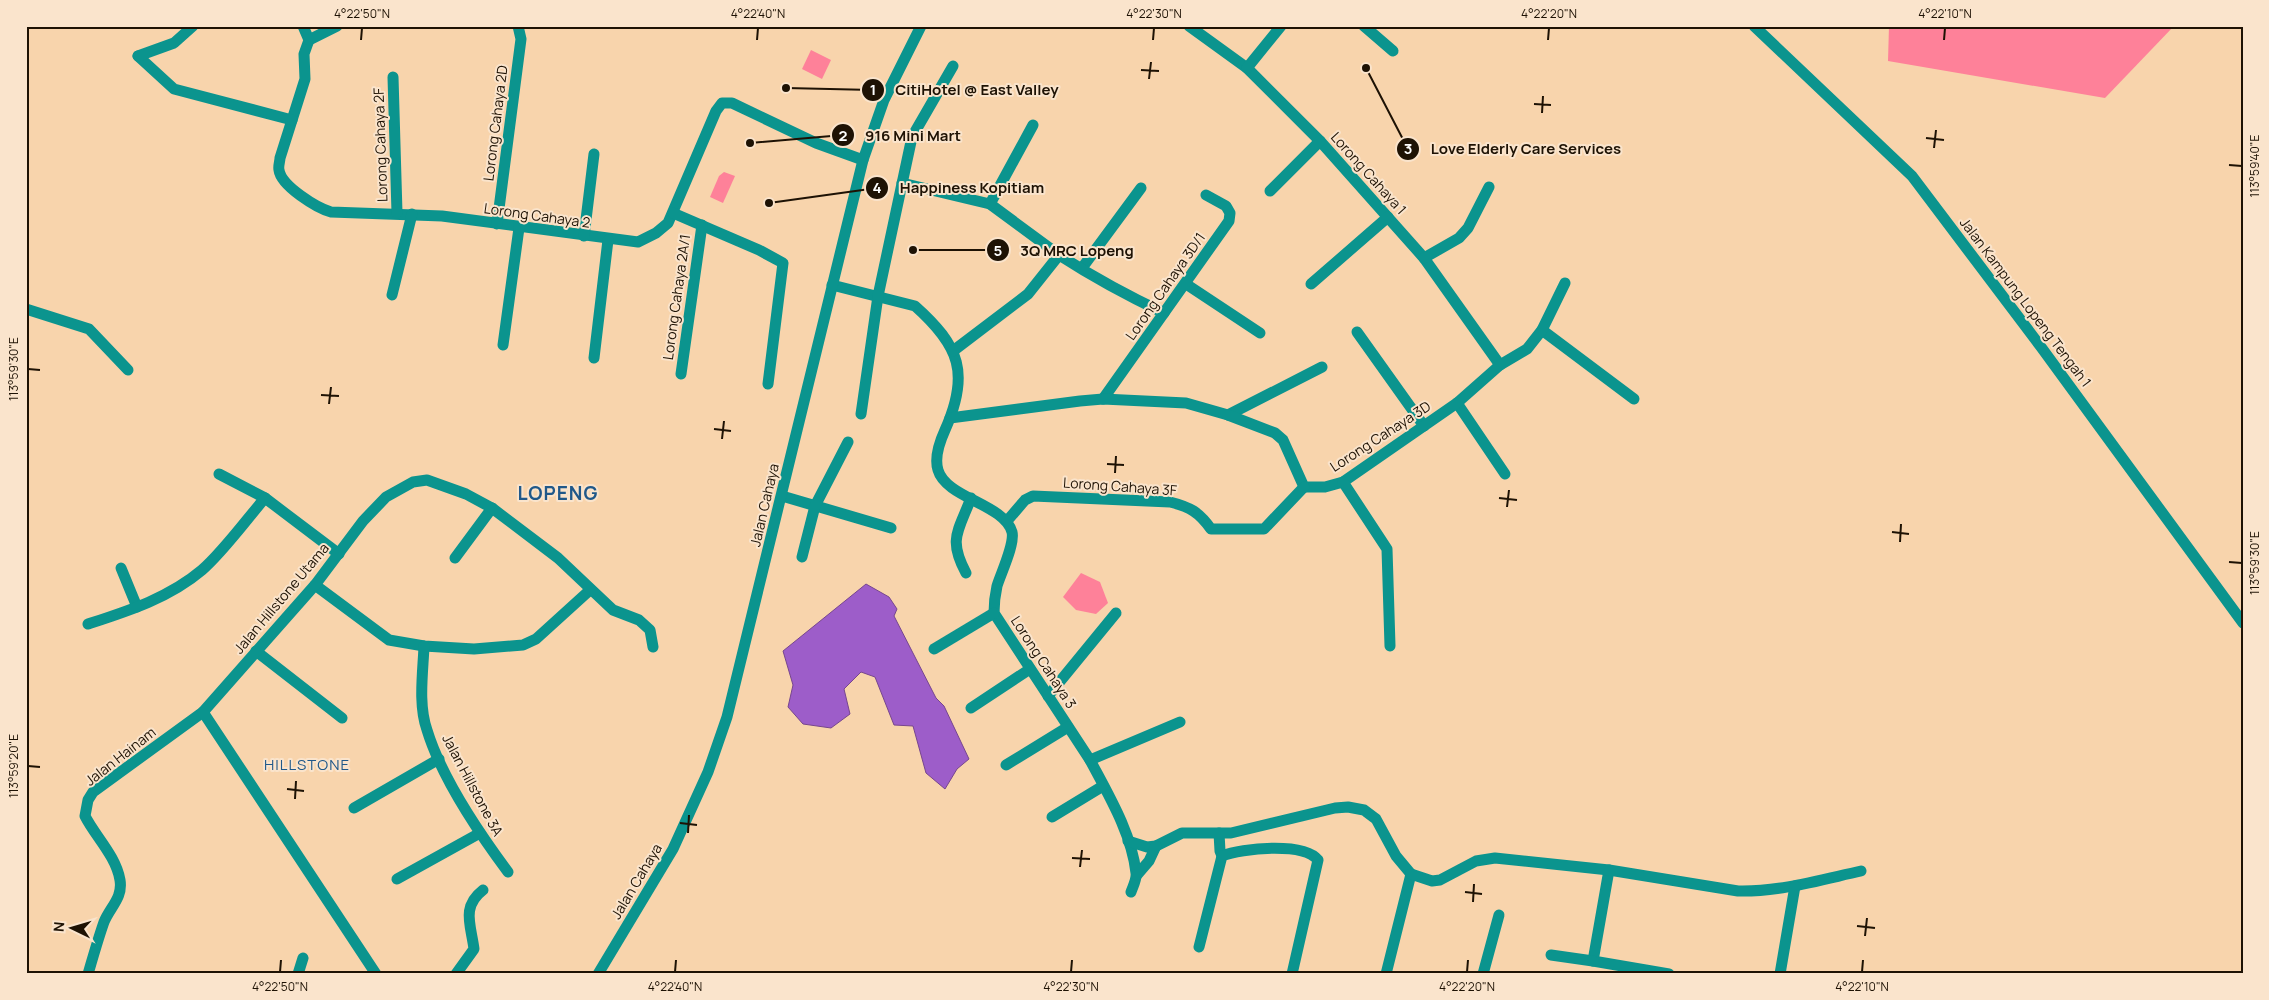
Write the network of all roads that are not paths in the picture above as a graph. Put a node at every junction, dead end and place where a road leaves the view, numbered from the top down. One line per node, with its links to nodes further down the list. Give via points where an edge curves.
1 (192, 26): 15 (street, via 174,43 138,56 174,89)
2 (303, 26): 10 (street)
3 (337, 26): 10 (street)
4 (518, 26): 30 (street, Lorong Cahaya 2D, via 521,39)
5 (921, 26): 19 (street, Jalan Cahaya, via 884,100)
6 (1189, 26): 13 (street, Lorong Cahaya 1)
7 (1281, 26): 13 (street)
8 (1364, 26): 11 (street)
9 (1754, 26): 86 (street, Jalan Kampung Lopeng Tengah 1, via 1912,176)
10 (309, 40): 15 (street, Lorong Cahaya 2, via 304,54 304,79)
11 (1393, 52)
12 (953, 66): 20 (street, via 912,137)
13 (1246, 68): 17 (street, Lorong Cahaya 1)
14 (393, 77): 26 (street, Lorong Cahaya 2F)
15 (292, 120): 26 (street, Lorong Cahaya 2, via 280,158 279,170 284,181 318,208 331,212)
16 (1033, 125): 25 (street)
17 (1320, 141): 23 (street); 29 (street, Lorong Cahaya 1)
18 (594, 154): 33 (street)
19 (863, 160): 27 (street, Lorong Cahaya 2, via 816,143 732,103 722,103); 41 (street, Jalan Cahaya)
20 (902, 183): 25 (street); 43 (street)
21 (1489, 186): 36 (street, via 1463,233)
22 (1141, 188): 37 (street)
23 (1270, 191)
24 (1206, 196): 39 (street, Lorong Cahaya 3D/1, via 1226,206 1230,213 1229,221)
25 (990, 204): 35 (street)
26 (397, 213): 28 (street, Lorong Cahaya 2)
27 (673, 213): 31 (street); 34 (street, Lorong Cahaya 2, via 668,223 656,233 638,242)
28 (412, 214): 30 (street, Lorong Cahaya 2); 42 (street)
29 (1388, 217): 36 (street, Lorong Cahaya 1); 40 (street)
30 (497, 224): 32 (street, Lorong Cahaya 2)
31 (702, 225): 55 (street, Lorong Cahaya 2A/1); 56 (street, via 782,263)
32 (519, 228): 33 (street, Lorong Cahaya 2); 49 (street)
33 (584, 236): 34 (street, Lorong Cahaya 2)
34 (608, 240): 51 (street)
35 (1059, 255): 37 (street); 50 (street, via 1028,294)
36 (1424, 258): 52 (street, Lorong Cahaya 1)
37 (1082, 268): 45 (street, via 1098,281)
38 (1565, 283): 46 (street, Lorong Cahaya 3D)
39 (1186, 284): 45 (street, Lorong Cahaya 3D/1); 48 (street)
40 (1311, 284)
41 (832, 285): 43 (street); 69 (street, Jalan Cahaya)
42 (392, 295)
43 (878, 296): 50 (street, via 915,306 926,315); 60 (street)
44 (26, 309): 54 (street, via 89,329)
45 (1164, 314): 57 (street, Lorong Cahaya 3D/1)
46 (1542, 330): 52 (street, Lorong Cahaya 3D, via 1527,349); 58 (street)
47 (1357, 332): 63 (street)
48 (1260, 334)
49 (503, 345)
50 (953, 351): 62 (street, via 960,378)
51 (594, 358)
52 (1500, 365): 59 (street, Lorong Cahaya 3D)
53 (1322, 367): 61 (street)
54 (128, 370)
55 (681, 374)
56 (768, 384)
57 (1103, 399): 61 (street, via 1186,403); 62 (street)
58 (1634, 399)
59 (1457, 403): 63 (street, Lorong Cahaya 3D); 66 (street)
60 (861, 414)
61 (1228, 415): 68 (street, via 1274,433 1283,440)
62 (950, 418): 71 (street, via 940,440 936,458 938,470 944,481)
63 (1424, 426): 67 (street, Lorong Cahaya 3D)
64 (848, 442): 72 (street)
65 (219, 474): 70 (street)
66 (1505, 474)
67 (1343, 482): 68 (street, Lorong Cahaya 3D, via 1325,487); 89 (street, via 1388,549)
68 (1304, 487): 74 (street, Lorong Cahaya 3F, via 1269,526 1257,531 1211,529 1201,515 1189,507 1170,502 1033,496 1025,500)
69 (782, 496): 72 (street); 129 (street, Jalan Cahaya, via 735,690 708,772 673,849)
70 (265, 498): 76 (street); 83 (street, via 202,570)
71 (971, 498): 74 (street); 80 (street, via 956,538 956,554)
72 (815, 506): 75 (street); 77 (street)
73 (492, 508): 76 (street, Jalan Hillstone Utama, via 466,494 427,480 413,482 386,498); 78 (street); 82 (street, Jalan Hillstone Utama, via 558,558)
74 (1007, 521): 84 (street, Lorong Cahaya 3, via 1012,533 1011,541 997,585)
75 (891, 528)
76 (339, 554): 81 (street, Jalan Hillstone Utama)
77 (802, 557)
78 (455, 558)
79 (121, 568): 83 (street)
80 (966, 573)
81 (315, 586): 88 (street, via 388,640); 92 (street, Jalan Hillstone Utama)
82 (590, 590): 88 (street, via 536,638 523,645 474,649); 90 (street, Jalan Hillstone Utama, via 613,610 639,620 650,630)
83 (137, 608): 87 (street)
84 (994, 613): 91 (street); 93 (street, Lorong Cahaya 3)
85 (1116, 613): 94 (street)
86 (2243, 623)
87 (88, 624)
88 (424, 646): 100 (street, Jalan Hillstone 3A, via 426,729)
89 (1390, 646)
90 (653, 647)
91 (934, 650)
92 (256, 651): 96 (street, Jalan Hillstone Utama); 97 (street)
93 (1030, 669): 94 (street, Lorong Cahaya 3); 95 (street)
94 (1048, 696): 99 (street, Lorong Cahaya 3)
95 (971, 708)
96 (203, 712): 125 (street, Jalan Hainam, via 121,770 93,792 88,800 85,816 114,862 120,891 116,904 105,919); 127 (street)
97 (342, 718)
98 (1180, 722): 101 (street)
99 (1068, 726): 101 (street, Lorong Cahaya 3); 102 (street)
100 (439, 760): 104 (street); 107 (street, Jalan Hillstone 3A)
101 (1090, 760): 103 (street, Lorong Cahaya 3)
102 (1006, 765)
103 (1104, 786): 105 (street); 108 (street, Lorong Cahaya 3)
104 (354, 808)
105 (1052, 817)
106 (1225, 833): 109 (street, via 1182,833); 110 (street, via 1220,851); 114 (street, via 1335,808 1364,810 1376,819 1396,856)
107 (480, 834): 113 (street, Jalan Hillstone 3A); 116 (street)
108 (1128, 841): 109 (street, via 1147,847); 115 (street, Lorong Cahaya 3)
109 (1156, 846): 115 (street)
110 (1226, 855): 121 (street); 130 (street, via 1266,848 1304,850 1314,854 1318,860)
111 (1609, 870): 114 (street, via 1495,858 1476,861 1440,880 1432,881); 117 (street, via 1738,891); 124 (street)
112 (1861, 871): 117 (street)
113 (508, 872)
114 (1411, 874): 131 (street)
115 (1137, 875): 119 (street)
116 (397, 879)
117 (1795, 886): 134 (street)
118 (482, 890): 128 (street, via 469,906 474,949)
119 (1131, 892)
120 (1499, 915): 132 (street)
121 (1199, 947)
122 (1551, 955): 124 (street)
123 (303, 958): 126 (street)
124 (1593, 961): 133 (street)
125 (88, 974)
126 (298, 974)
127 (376, 974)
128 (456, 974)
129 (598, 974)
130 (1292, 974)
131 (1386, 974)
132 (1483, 974)
133 (1668, 974)
134 (1780, 974)

